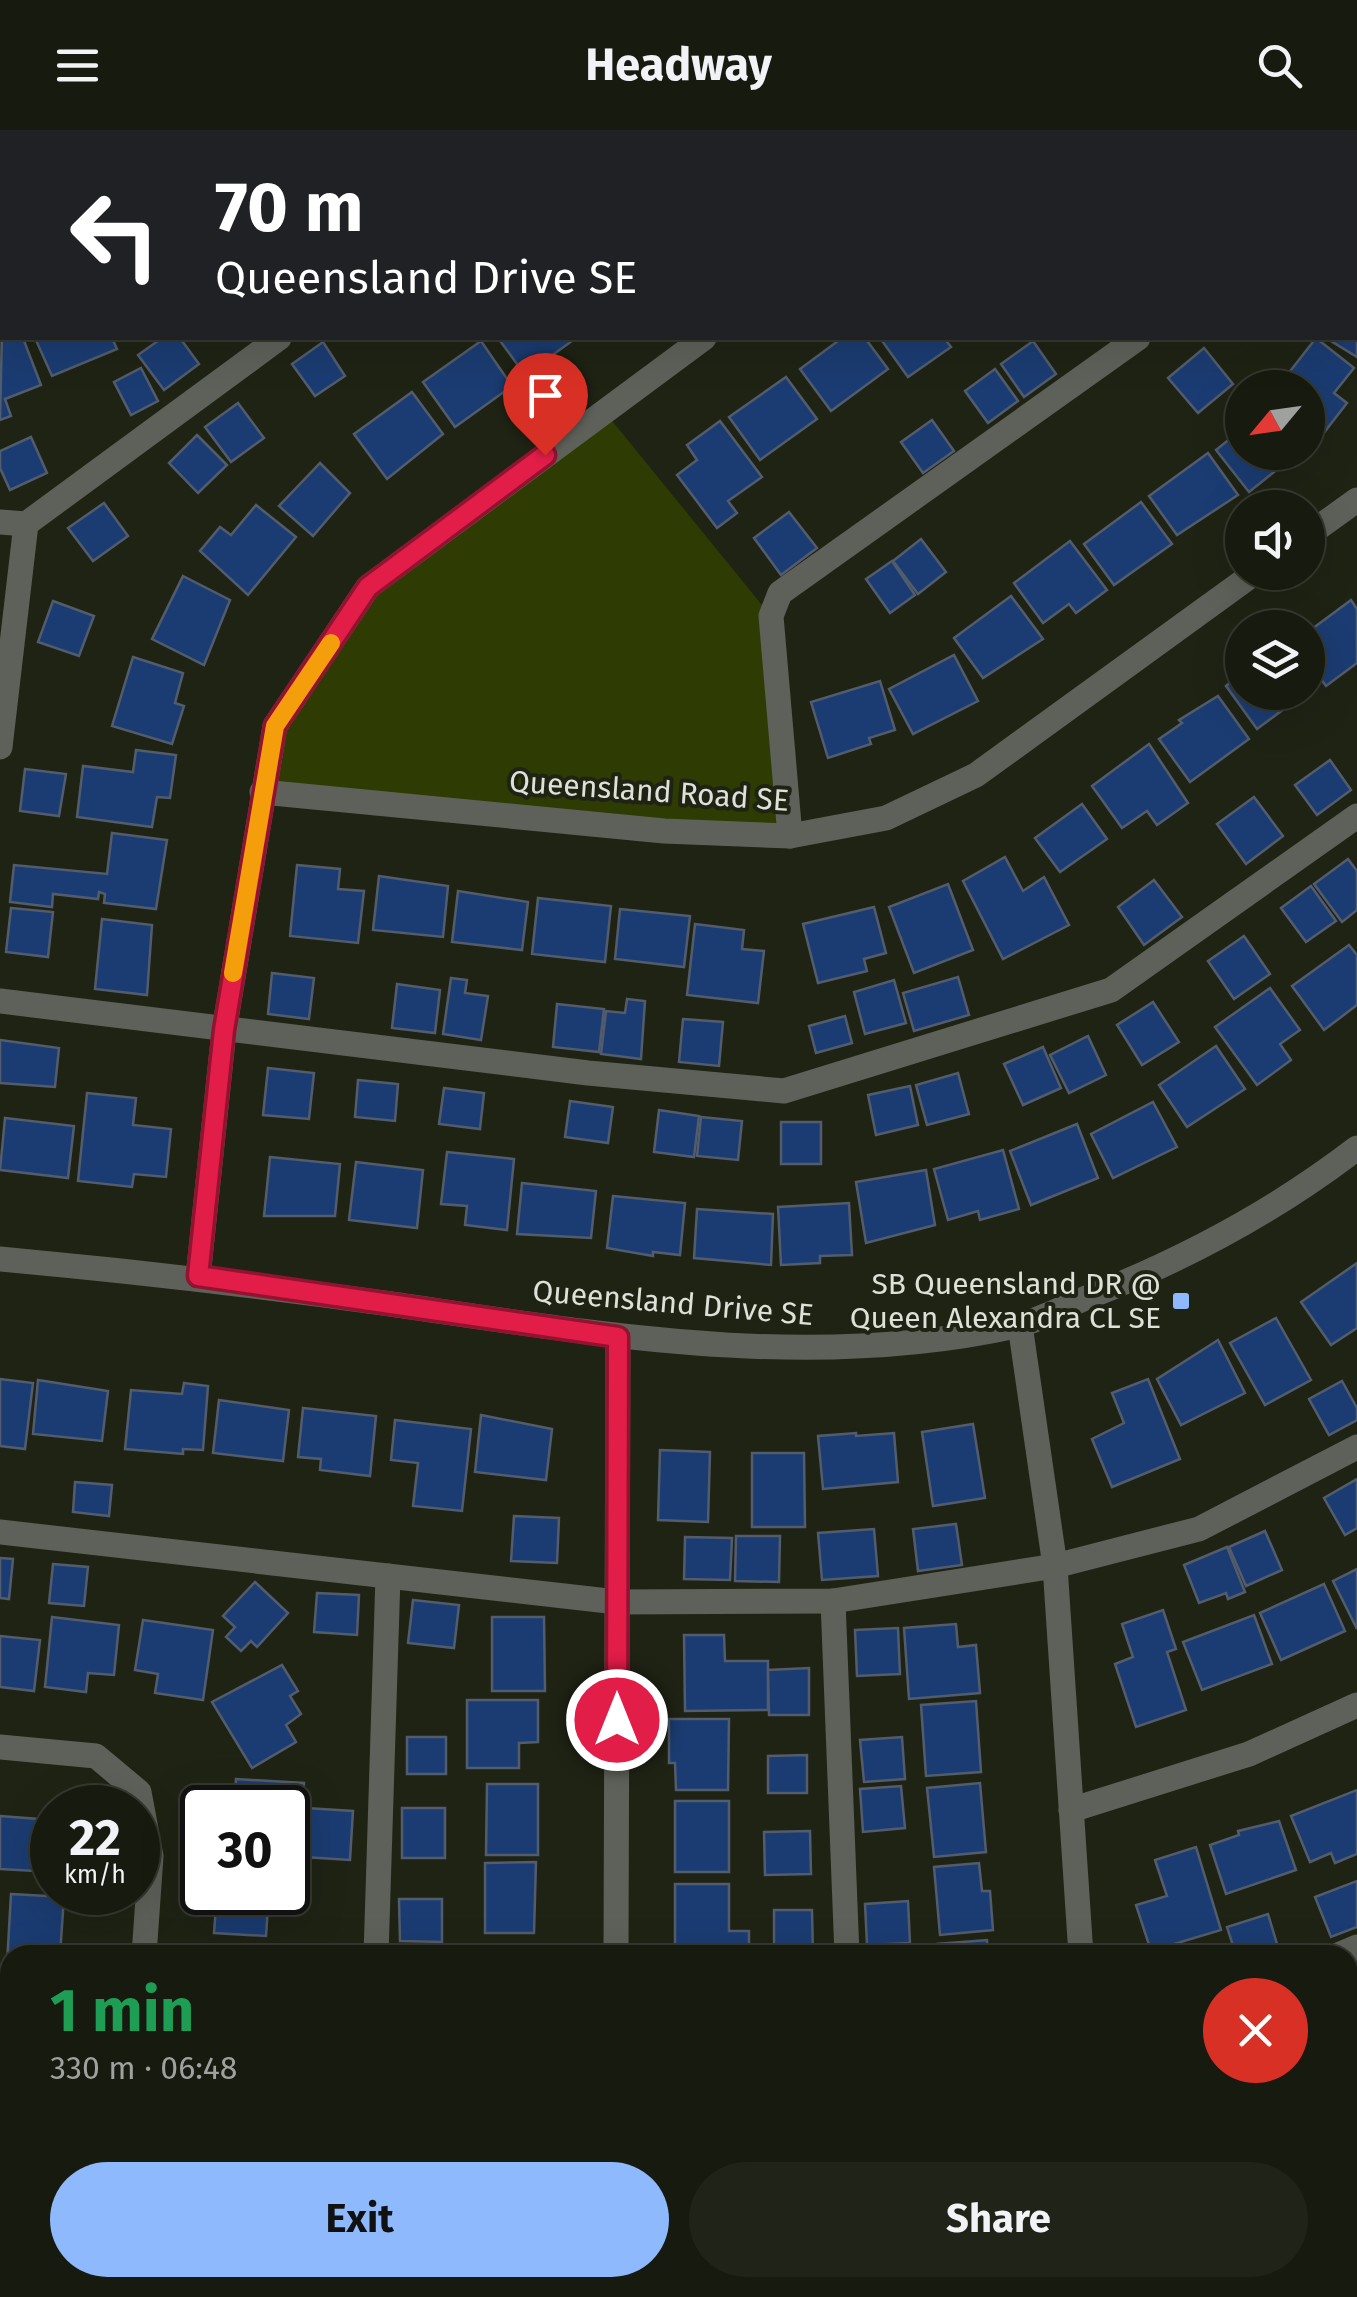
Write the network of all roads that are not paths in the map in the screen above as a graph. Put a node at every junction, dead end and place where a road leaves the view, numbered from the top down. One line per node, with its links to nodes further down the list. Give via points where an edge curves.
1 (276, 340): 5 (street)
2 (701, 340): 9 (street, via 368,587 275,726)
3 (1135, 340): 11 (street, via 780,594 771,616)
4 (1357, 500): 6 (street)
5 (13, 523): 8 (street)
6 (1325, 524)
7 (1231, 590): 11 (street, Queensland Road SE, via 976,775 886,818)
8 (0, 747)
9 (262, 792): 11 (street, Queensland Road SE); 13 (street)
10 (1357, 816): 13 (street, via 1111,990 784,1090)
11 (790, 836)
12 (0, 1000): 13 (street)
13 (224, 1030): 16 (street)
14 (1357, 1148): 17 (street, Queensland Drive SE, via 1313,1182 1169,1265)
15 (0, 1259): 16 (street, Queensland Drive SE)
16 (198, 1276): 18 (street, Queensland Drive SE)
17 (1020, 1325): 18 (street, Queensland Drive SE, via 894,1347); 21 (street)
18 (618, 1337): 24 (street)
19 (1357, 1448): 21 (street, via 1199,1528)
20 (0, 1532): 22 (street)
21 (1055, 1566): 23 (street); 27 (street)
22 (388, 1576): 24 (street); 29 (street)
23 (833, 1600): 24 (street); 31 (street)
24 (617, 1602): 30 (street)
25 (1357, 1705): 27 (street, via 1248,1754)
26 (0, 1747): 28 (street, via 96,1756 139,1792 151,1856)
27 (1071, 1810): 32 (street)
28 (145, 1945)
29 (376, 1945)
30 (616, 1945)
31 (847, 1945)
32 (1080, 1945)

